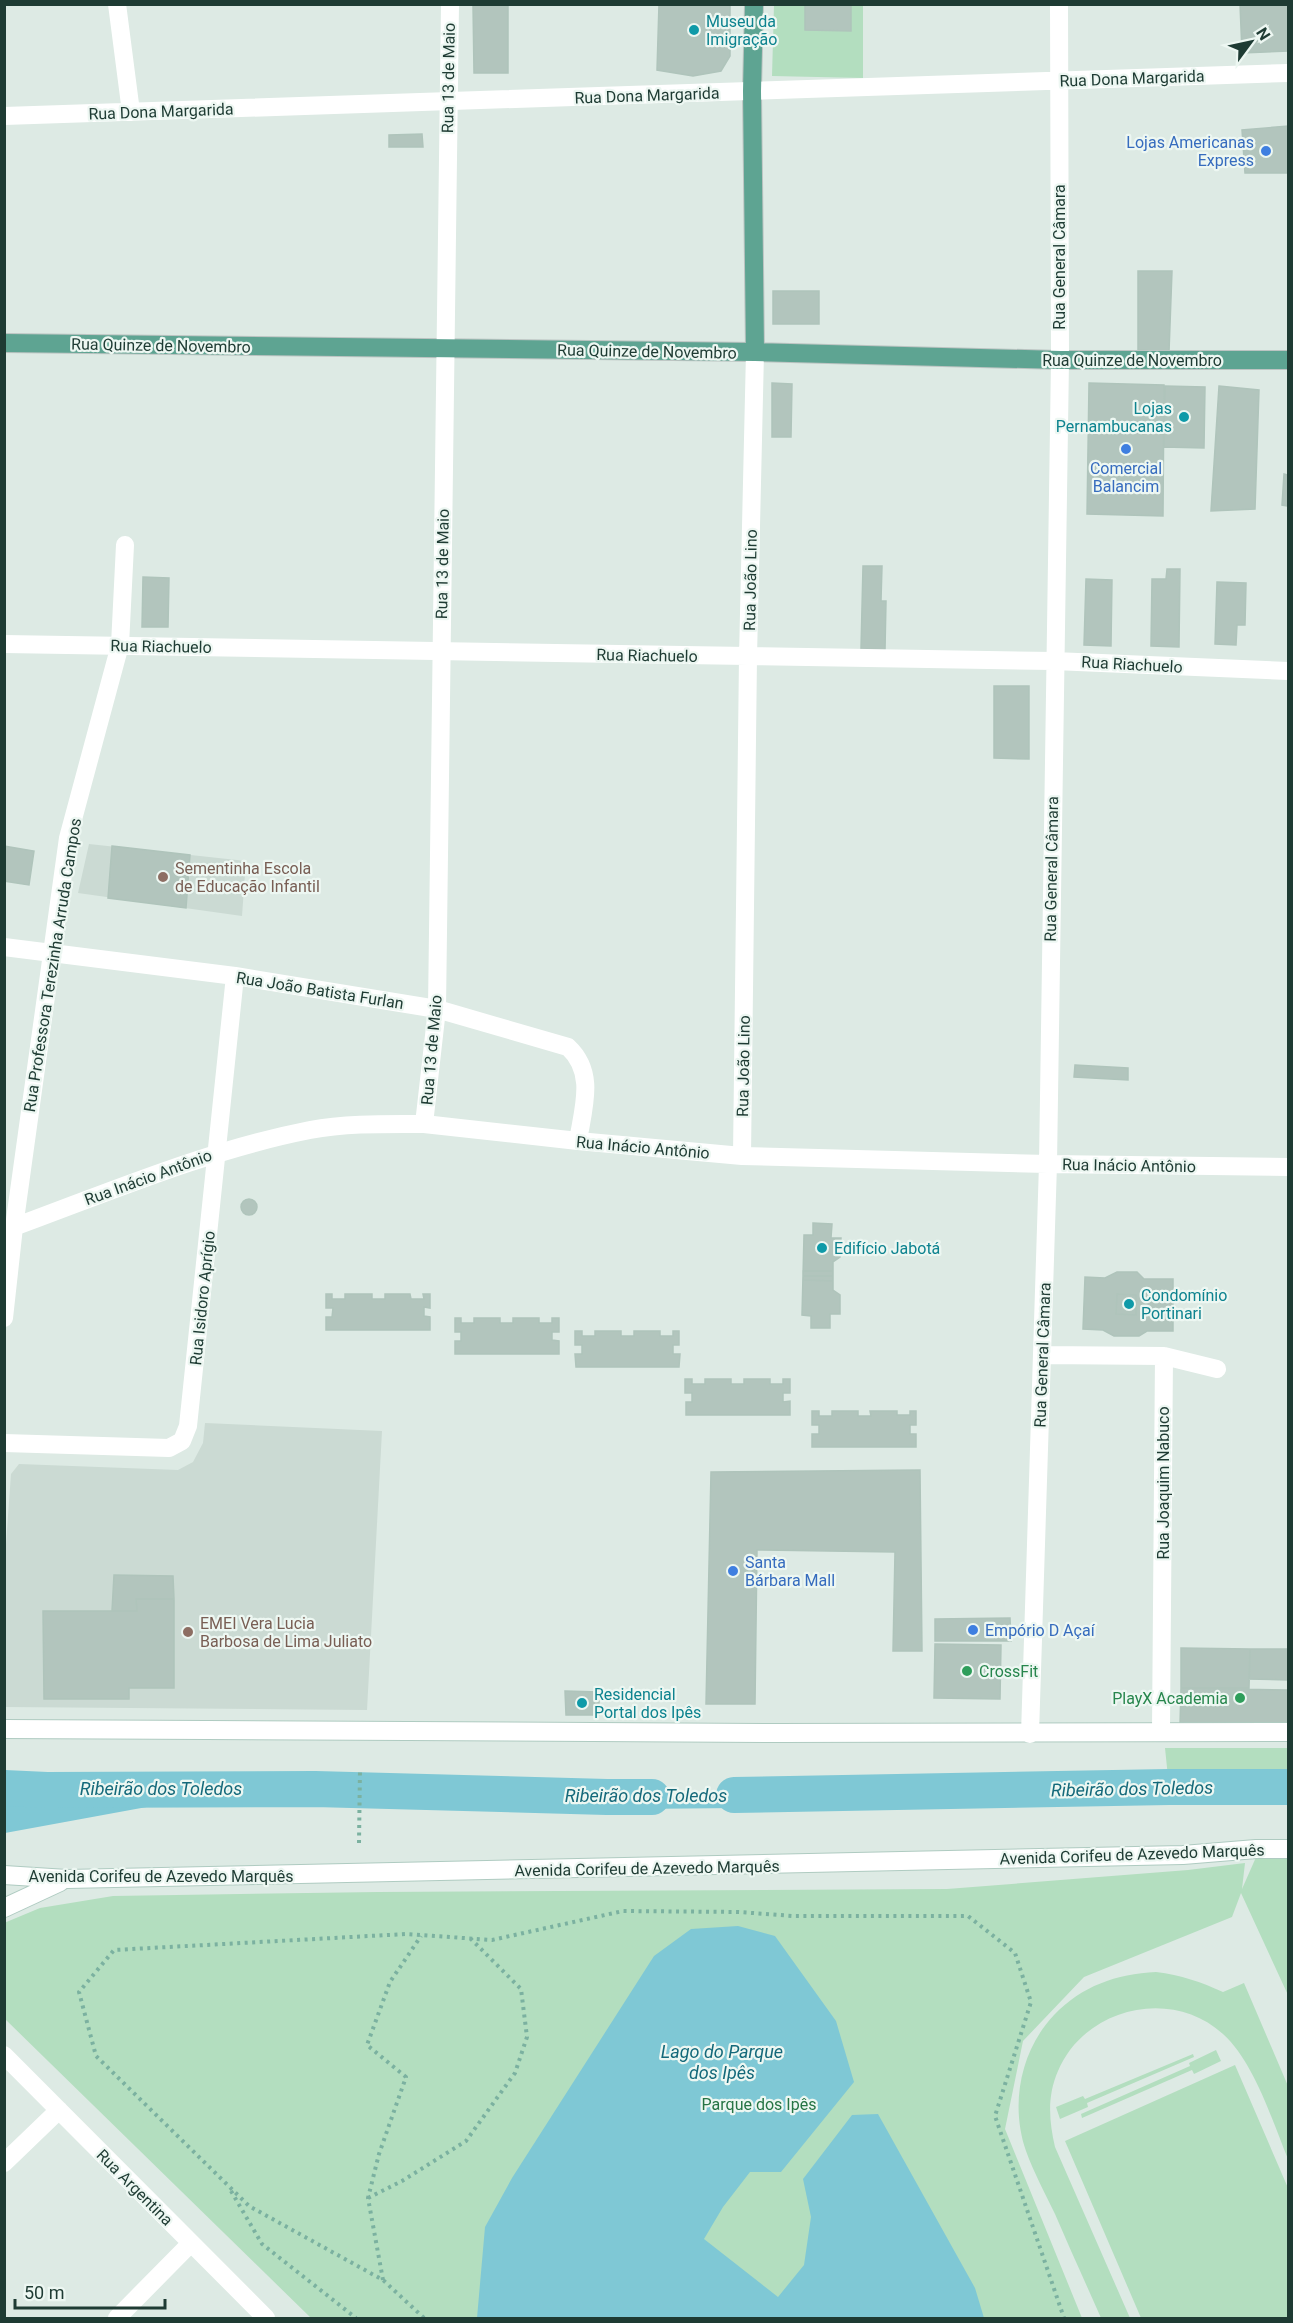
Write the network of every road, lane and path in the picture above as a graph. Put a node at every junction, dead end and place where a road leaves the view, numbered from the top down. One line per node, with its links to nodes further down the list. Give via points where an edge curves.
1 (117, 4): 9 (street)
2 (450, 4): 8 (street, Rua 13 de Maio)
3 (754, 4): 7 (main road, Rua João Lino)
4 (1059, 4): 6 (street, Rua General Câmara)
5 (1288, 73): 6 (street, Rua Dona Margarida)
6 (1059, 80): 7 (street, Rua Dona Margarida); 14 (street, Rua General Câmara)
7 (752, 92): 8 (street, Rua Dona Margarida); 13 (main road, Rua João Lino)
8 (447, 101): 9 (street, Rua Dona Margarida); 12 (street, Rua 13 de Maio)
9 (131, 112): 10 (street, Rua Dona Margarida)
10 (4, 116)
11 (4, 343): 12 (main road, Rua Quinze de Novembro)
12 (445, 349): 13 (main road, Rua Quinze de Novembro); 19 (street, Rua 13 de Maio)
13 (755, 352): 14 (main road, Rua Quinze de Novembro); 20 (street, Rua João Lino)
14 (1060, 360): 15 (main road, Rua Quinze de Novembro); 21 (street, Rua General Câmara)
15 (1288, 360)
16 (125, 545): 18 (street, Rua Professora Terezinha Arruda Campos)
17 (4, 644): 18 (street, Rua Riachuelo)
18 (120, 645): 19 (street, Rua Riachuelo); 24 (street, Rua Professora Terezinha Arruda Campos, via 68,838)
19 (441, 652): 20 (street, Rua Riachuelo); 26 (street, Rua 13 de Maio)
20 (748, 657): 21 (street, Rua Riachuelo); 30 (street, Rua João Lino)
21 (1054, 661): 22 (street, Rua Riachuelo); 31 (street, Rua General Câmara)
22 (1288, 671)
23 (4, 947): 24 (street, Rua João Batista Furlan)
24 (51, 952): 25 (street, Rua João Batista Furlan); 33 (street, Rua Professora Terezinha Arruda Campos)
25 (235, 976): 26 (street, Rua João Batista Furlan); 29 (street, Rua Isidoro Aprígio)
26 (436, 1009): 27 (street, Rua 13 de Maio); 28 (street, Rua João Batista Furlan, via 568,1047 584,1069 586,1086)
27 (424, 1124): 28 (street, Rua Inácio Antônio); 29 (street, Rua Inácio Antônio, via 362,1124 312,1130)
28 (578, 1141): 30 (street, Rua Inácio Antônio)
29 (218, 1152): 33 (street, Rua Inácio Antônio); 38 (street, Rua Isidoro Aprígio, via 188,1426 182,1441 169,1448)
30 (742, 1156): 31 (street, Rua Inácio Antônio)
31 (1047, 1164): 32 (street, Rua Inácio Antônio); 35 (street, Rua General Câmara)
32 (1288, 1167)
33 (14, 1227): 34 (street, Rua Professora Terezinha Arruda Campos)
34 (4, 1318)
35 (1042, 1355): 36 (street); 42 (street, Rua General Câmara)
36 (1164, 1356): 37 (street); 40 (street, Rua Joaquim Nabuco)
37 (1217, 1370)
38 (4, 1443)
39 (4, 1729): 42 (street)
40 (1161, 1731): 41 (street); 42 (street)
41 (1288, 1732)
42 (1030, 1734)
43 (360, 1768): 44 (path)
44 (359, 1843)
45 (1288, 1849): 47 (street, Avenida Corifeu de Azevedo Marquês, via 1183,1855)
46 (4, 1875): 47 (street, Avenida Corifeu de Azevedo Marquês)
47 (67, 1880): 48 (street)
48 (4, 1908)
49 (422, 1935): 50 (path); 54 (path, via 114,1950 79,1992 96,2056); 55 (path, via 390,1982 367,2045 405,2078)
50 (471, 1939): 55 (path, via 521,1989 527,2037 515,2073 466,2141); 62 (path, via 492,1941 623,1911 968,1916 1015,1953 1031,2002 995,2116)
51 (4, 2055): 52 (street, Rua Argentina)
52 (59, 2110): 53 (street); 56 (street, Rua Argentina)
53 (4, 2163)
54 (228, 2186): 57 (path, via 249,2206); 60 (path, via 262,2244)
55 (368, 2198): 57 (path)
56 (191, 2243): 58 (street); 59 (street, Rua Argentina)
57 (383, 2280): 61 (path)
58 (117, 2319)
59 (266, 2319)
60 (356, 2319)
61 (424, 2319)
62 (1064, 2319)

